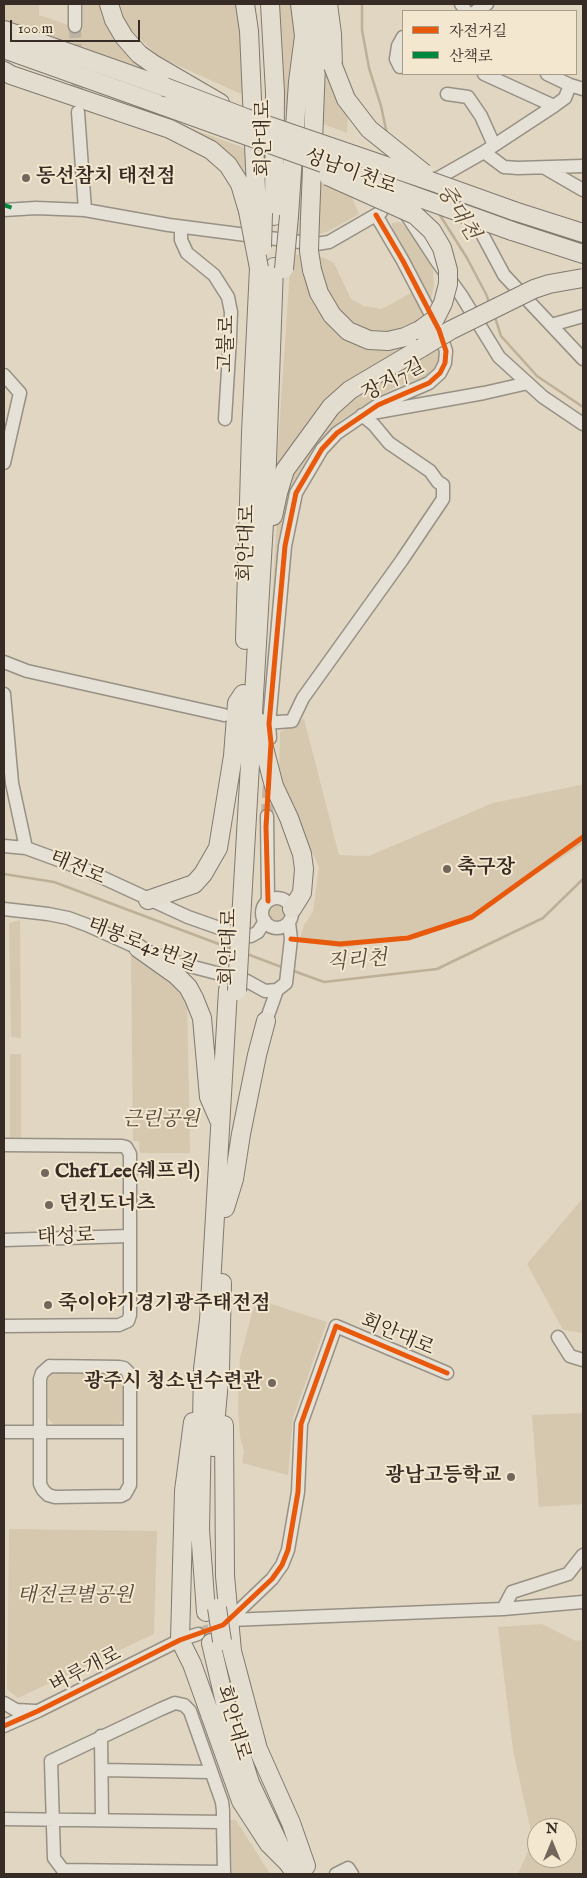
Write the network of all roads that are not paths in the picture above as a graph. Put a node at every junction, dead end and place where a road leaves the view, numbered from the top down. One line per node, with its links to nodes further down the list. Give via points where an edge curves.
1 (75, 4): 8 (street)
2 (109, 4): 16 (highway, via 124,37)
3 (245, 4): 31 (highway)
4 (260, 4): 31 (highway, 회안대로)
5 (270, 4): 31 (highway, 회안대로, via 275,92)
6 (328, 4): 26 (highway, bridge, via 333,66 346,99 369,129)
7 (305, 5): 31 (highway, via 298,82); 40 (highway, bridge, via 316,65 310,251 320,294 332,315 348,331 369,340)
8 (75, 26)
9 (4, 30): 16 (highway, 성남이천로)
10 (402, 39): 12 (street, via 396,60)
11 (4, 49): 22 (highway, 성남이천로, bridge)
12 (400, 67)
13 (4, 71): 31 (highway, via 170,129 211,150 228,165)
14 (486, 75): 20 (street)
15 (550, 75): 17 (street)
16 (167, 80): 26 (highway, 성남이천로, bridge, via 246,118)
17 (570, 85): 18 (street); 20 (street, via 565,98)
18 (583, 89)
19 (447, 94): 23 (street, via 468,97 481,116)
20 (554, 106): 23 (street)
21 (78, 112): 30 (street)
22 (211, 124): 35 (highway, 성남이천로, bridge); 40 (highway, bridge, via 415,215 432,231 442,248 448,284 436,319)
23 (489, 149): 25 (street, via 504,167); 26 (street)
24 (583, 166): 25 (street)
25 (544, 168): 27 (street)
26 (442, 177): 28 (street, bridge); 34 (highway, 성남이천로, bridge, via 514,211); 39 (street, via 504,275)
27 (583, 190)
28 (400, 199): 32 (street); 43 (street, via 499,357)
29 (7, 208): 30 (street)
30 (85, 210): 33 (street)
31 (266, 213): 36 (highway, bridge); 36 (highway, bridge)
32 (376, 215): 33 (street, via 329,242 316,244); 44 (street, 장지7길, via 439,330 446,351 440,373 429,383)
33 (180, 227): 45 (street, 고불로, via 180,240 187,253 214,275 228,297 231,312)
34 (583, 234)
35 (583, 254)
36 (272, 268): 48 (highway, 회안대로); 50 (highway, 회안대로, via 251,433)
37 (583, 278): 40 (highway, bridge, via 534,289 451,330)
38 (583, 316): 39 (street)
39 (551, 325): 41 (street)
40 (420, 339): 48 (highway, via 338,401 286,470 278,493)
41 (583, 359)
42 (4, 375): 47 (street, via 20,393)
43 (528, 383): 44 (street); 46 (street)
44 (362, 415): 53 (street, 장지7길, via 337,432 322,449 296,493 285,546); 53 (street, via 389,443 443,485 443,499 303,698 292,720)
45 (225, 419)
46 (583, 424)
47 (4, 463)
48 (260, 596): 50 (highway, 회안대로)
49 (4, 662): 52 (street, via 27,671)
50 (248, 688): 58 (highway, via 237,704 233,756 218,848 194,884); 61 (highway, via 260,694 262,740 274,786 302,854 302,894); 65 (highway, 회안대로, bridge)
51 (4, 694): 57 (street, via 12,783)
52 (224, 715)
53 (267, 724): 54 (street, 장지7길)
54 (271, 743)
55 (267, 816): 59 (street)
56 (4, 846): 57 (street, 태전로)
57 (26, 848): 58 (street, 태전로, via 86,870)
58 (148, 900): 62 (street, 태전로, via 242,936 258,932)
59 (268, 901): 61 (street, via 282,899 290,905); 62 (street, via 263,910)
60 (4, 909): 63 (street, 태봉로42번길, via 68,918)
61 (290, 916): 62 (street, via 280,928); 64 (street, via 291,944)
62 (265, 922)
63 (138, 948): 64 (street, 태봉로42번길, via 182,964 247,981 265,991); 67 (highway, via 176,976 194,998 202,1018 209,1098)
64 (282, 986): 66 (street)
65 (233, 990): 67 (highway, 회안대로); 69 (highway, 회안대로)
66 (266, 1021): 69 (highway, via 234,1179)
67 (220, 1122): 75 (highway, 회안대로, via 209,1320)
68 (4, 1145): 70 (street, via 126,1147 130,1154)
69 (225, 1208): 75 (highway, 회안대로)
70 (129, 1236): 71 (street, 태성로); 72 (street, via 130,1316 124,1324)
71 (4, 1240)
72 (4, 1326)
73 (558, 1336): 74 (street, via 570,1356)
74 (583, 1360)
75 (211, 1369): 83 (highway, 회안대로, via 214,1431 210,1503); 84 (highway, via 190,1433 184,1491)
76 (447, 1373): 83 (street, 회안대로, via 336,1326 301,1424 298,1492 288,1550 282,1565 272,1579)
77 (4, 1432): 78 (street)
78 (40, 1432): 79 (street); 79 (street, via 40,1484 48,1495 64,1497 125,1494 130,1485); 79 (street, via 40,1379 50,1366 124,1368 130,1378)
79 (130, 1432)
80 (583, 1555): 82 (street, via 568,1574 512,1592)
81 (583, 1602): 82 (street)
82 (503, 1609): 83 (street)
83 (215, 1626): 84 (street, 벼루개로); 95 (highway, 회안대로, via 261,1774)
84 (180, 1640): 86 (street, 벼루개로); 95 (highway, via 192,1664 241,1801 270,1844)
85 (4, 1703): 86 (street, via 16,1710)
86 (38, 1711): 87 (street, 벼루개로)
87 (4, 1726)
88 (101, 1736): 89 (street); 90 (street, via 174,1703 184,1705 190,1711); 92 (street, via 51,1761)
89 (102, 1770): 90 (street); 93 (street)
90 (210, 1772): 94 (street, via 222,1802)
91 (4, 1820): 92 (street)
92 (54, 1820): 93 (street); 96 (street, via 54,1858 63,1870)
93 (102, 1820): 94 (street)
94 (223, 1822): 96 (street)
95 (300, 1869)
96 (224, 1873)

